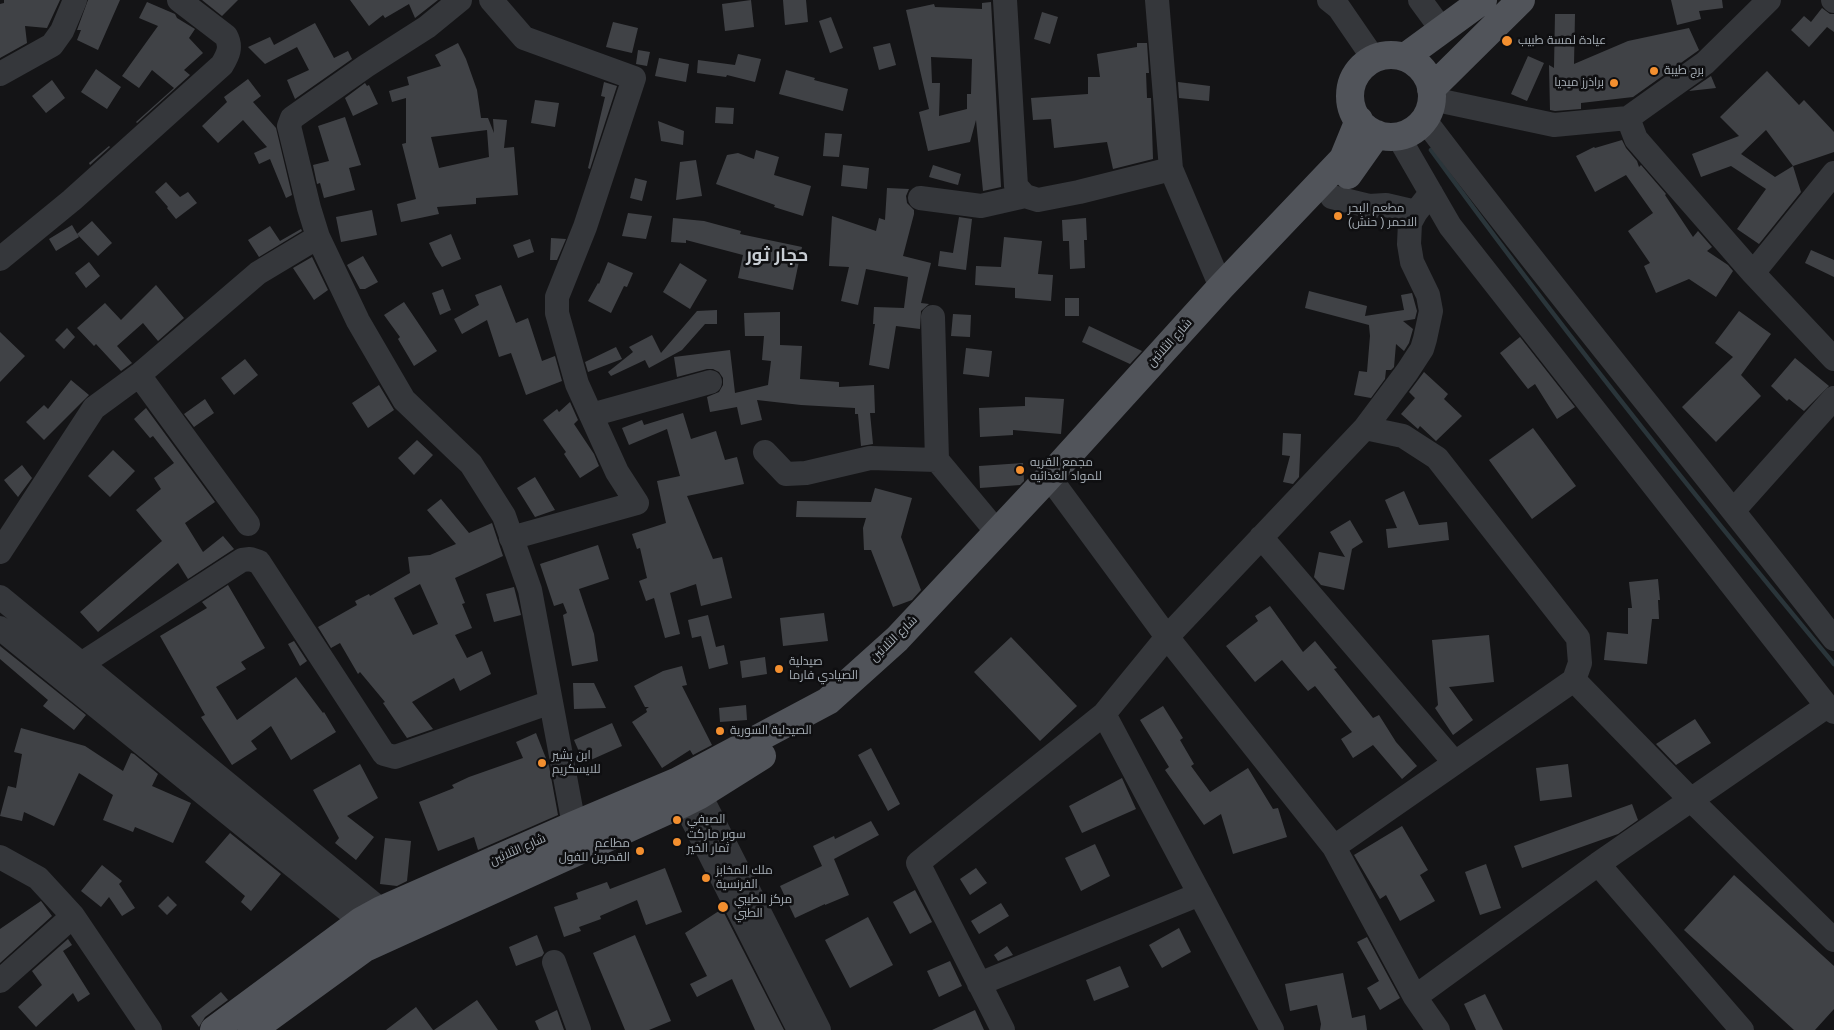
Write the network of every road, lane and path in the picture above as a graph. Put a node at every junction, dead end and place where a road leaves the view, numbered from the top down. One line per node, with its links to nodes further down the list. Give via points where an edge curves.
1 (75, 0): 15 (street, via 62,31 52,45)
2 (179, 0): 27 (street, via 226,36 230,43 222,66 72,200)
3 (460, 0): 26 (street, via 427,27 289,121)
4 (491, 0): 35 (street, via 524,38 634,78 585,227 557,297 557,312 572,367)
5 (1005, 0): 22 (street, via 1016,186)
6 (1157, 0): 19 (street)
7 (1420, 0): 12 (street)
8 (1483, 0): 12 (main road)
9 (1521, 0): 16 (main road)
10 (1770, 0): 17 (street, via 1705,63)
11 (1335, 3): 14 (street)
12 (1442, 30): 13 (main road)
13 (1405, 57): 14 (main road, via 1389,55); 16 (main road, via 1428,78)
14 (1374, 59): 18 (main road, via 1357,72 1350,93 1351,103)
15 (0, 74)
16 (1429, 102): 17 (street, via 1554,124); 18 (main road, via 1417,127 1408,133); 40 (street, via 1483,196)
17 (1628, 118): 28 (street, via 1636,139)
18 (1378, 130): 21 (street); 23 (main road, شارع الثلاثين); 29 (main road, شارع الثلاثين, via 1343,158)
19 (1172, 168): 22 (street, via 1038,200); 29 (street)
20 (1834, 173): 28 (street)
21 (1431, 192): 25 (street); 53 (street, via 1450,226)
22 (1025, 196): 24 (street, via 981,206)
23 (1332, 197): 25 (street); 39 (main road, شارع الثلاثين)
24 (920, 198)
25 (1416, 212): 36 (street, via 1410,223 1409,251 1428,294 1431,311 1428,327 1422,349)
26 (318, 237): 32 (street, via 258,273); 44 (street, via 358,321 404,400 471,464 504,516)
27 (0, 259)
28 (1753, 272): 31 (street)
29 (1220, 287): 39 (main road, شارع الثلاثين)
30 (933, 316): 38 (street)
31 (1834, 359)
32 (140, 376): 41 (street); 45 (street, via 94,408)
33 (710, 382): 35 (street)
34 (1834, 398): 40 (street)
35 (591, 415): 44 (street, via 617,472 637,503)
36 (1365, 428): 43 (street); 51 (street, via 1403,436 1437,458 1578,638 1580,663)
37 (765, 452): 38 (street, via 786,474 806,473 870,458)
38 (937, 460): 42 (street)
39 (1052, 484): 42 (main road, شارع الثلاثين); 48 (street); 56 (main road, شارع الثلاثين, via 909,645 838,709)
40 (1734, 510): 49 (street)
41 (248, 524)
42 (997, 532): 56 (main road, شارع الثلاثين, via 897,639 828,701)
43 (1261, 537): 48 (street); 55 (street)
44 (511, 538): 52 (street, via 530,590)
45 (0, 552)
46 (0, 597): 50 (street)
47 (0, 628): 64 (street)
48 (1167, 637): 54 (street); 59 (street)
49 (1834, 639)
50 (81, 664): 52 (street, via 242,560 250,559 259,562 384,754 395,757); 64 (street)
51 (1574, 680): 55 (street); 57 (street)
52 (551, 702): 58 (street)
53 (1830, 709): 57 (street)
54 (1104, 714): 62 (street); 68 (street, via 918,863)
55 (1455, 763): 59 (street)
56 (688, 788): 58 (main road, شارع الثلاثين); 72 (main road, شارع الثلاثين, via 365,948); 74 (street); 75 (street)
57 (1691, 800): 61 (street); 65 (street)
58 (574, 825): 64 (main road, شارع الثلاثين)
59 (1334, 847): 69 (street)
60 (0, 857): 63 (street, via 38,878)
61 (1598, 864): 69 (street); 79 (street)
62 (1200, 894): 68 (street); 77 (street)
63 (74, 916): 67 (street); 70 (street)
64 (371, 916): 71 (main road, شارع الثلاثين)
65 (1834, 940)
66 (554, 962): 73 (street)
67 (0, 981)
68 (979, 984): 76 (street)
69 (1415, 997): 78 (street)
70 (150, 1030)
71 (214, 1030)
72 (252, 1030)
73 (579, 1030)
74 (799, 1030)
75 (819, 1030)
76 (1003, 1030)
77 (1272, 1030)
78 (1438, 1030)
79 (1742, 1030)

